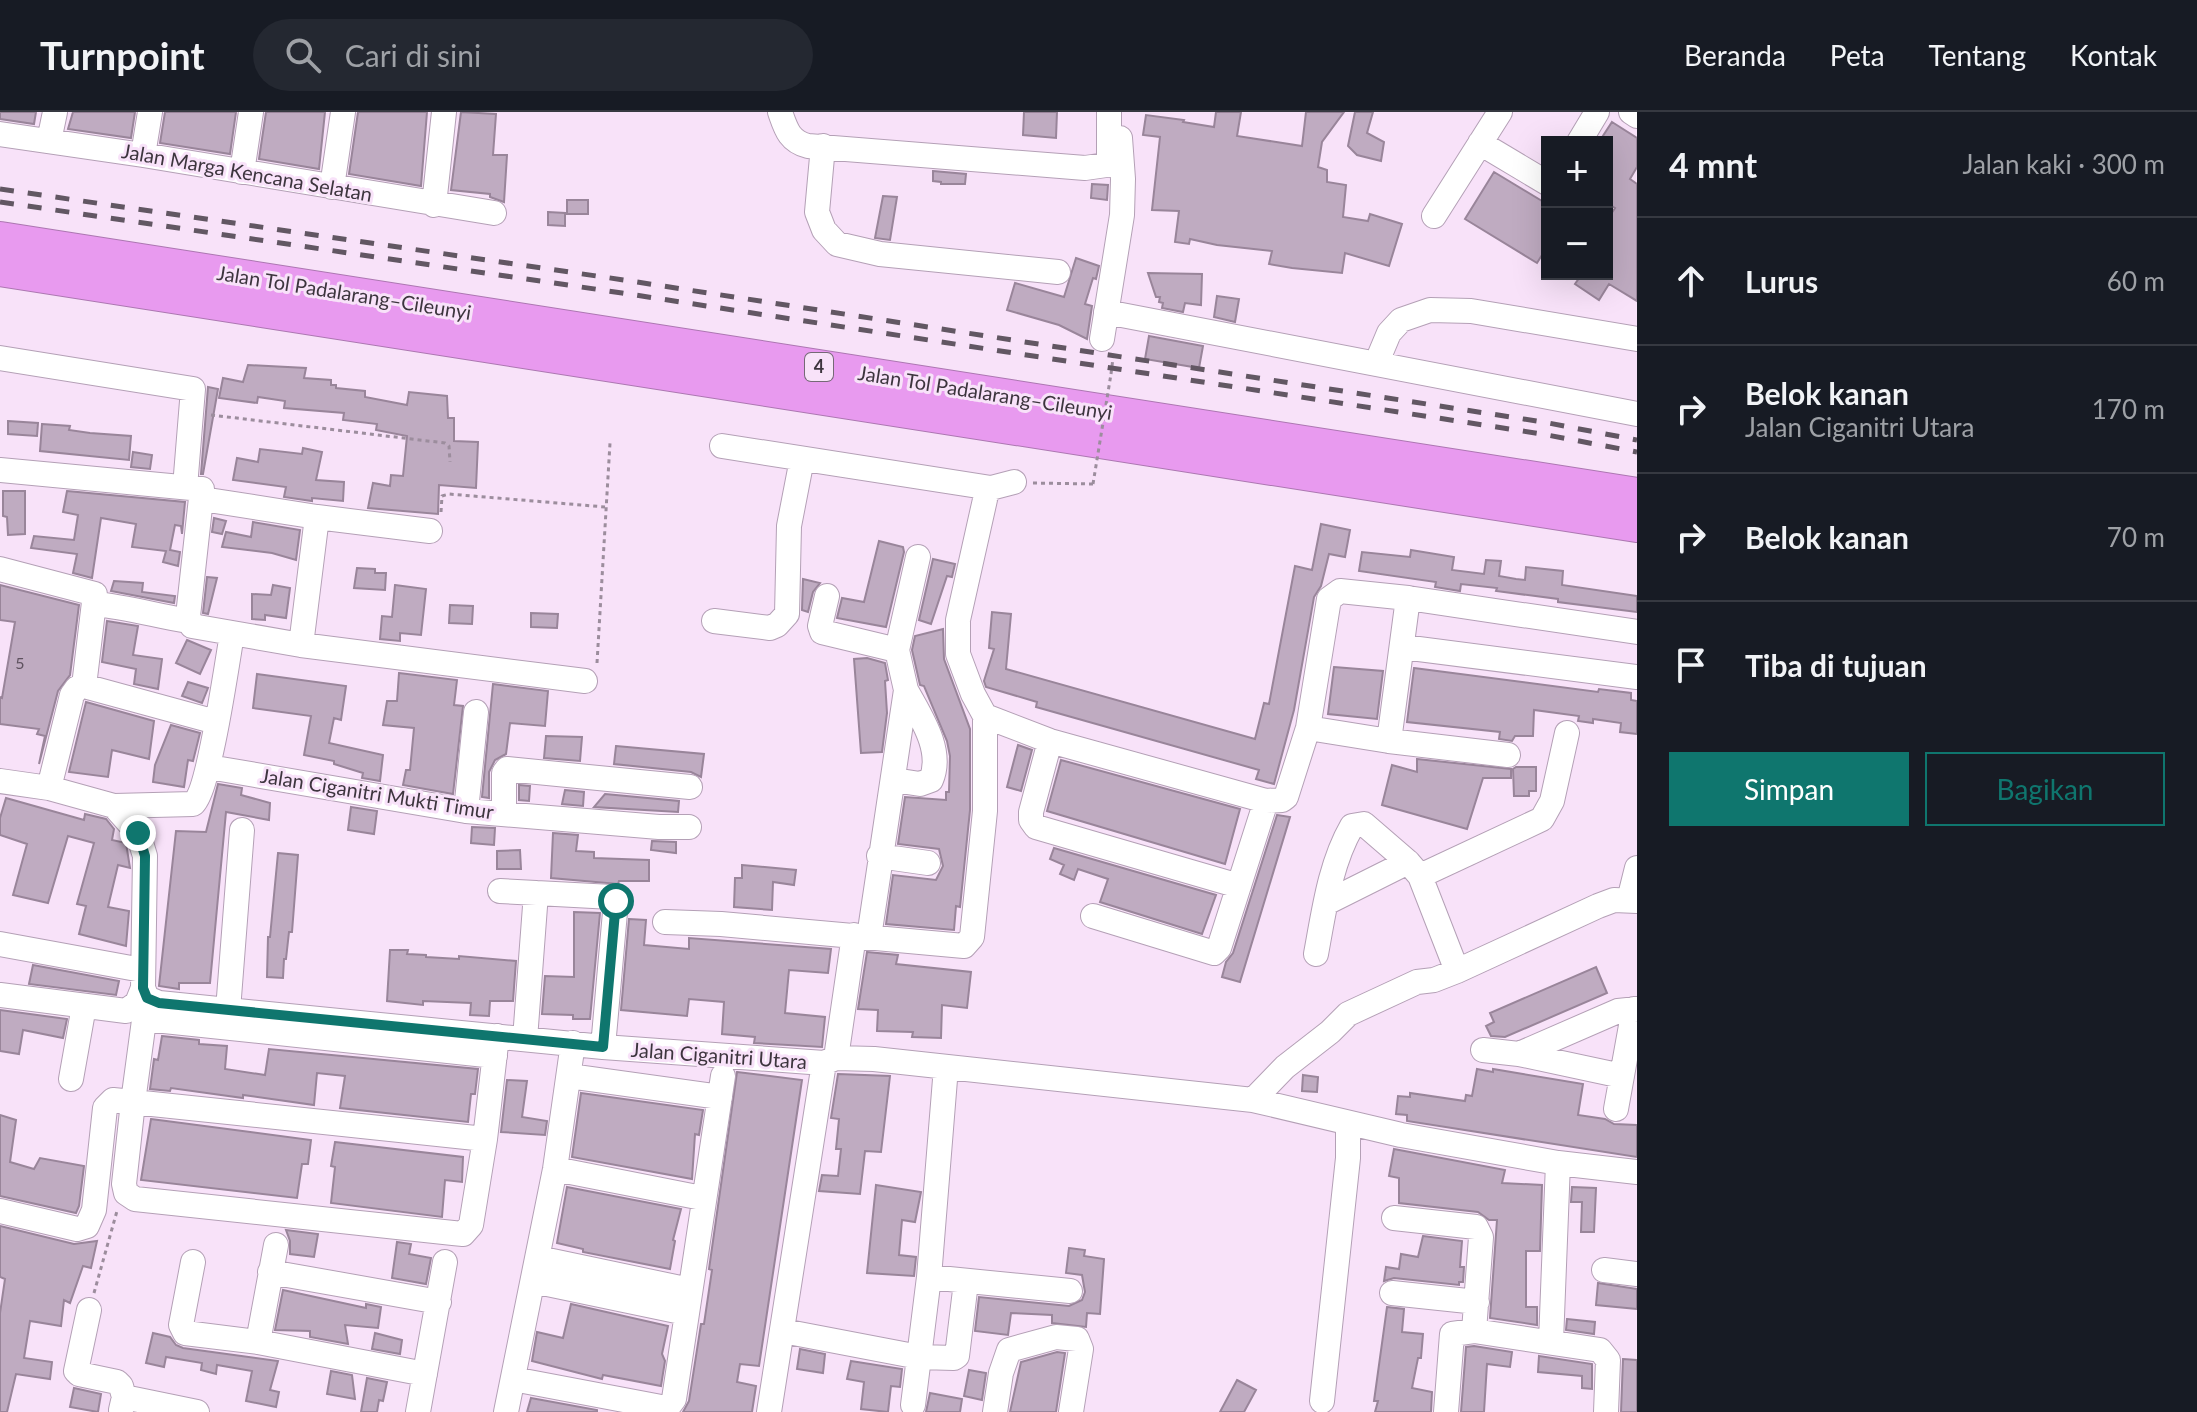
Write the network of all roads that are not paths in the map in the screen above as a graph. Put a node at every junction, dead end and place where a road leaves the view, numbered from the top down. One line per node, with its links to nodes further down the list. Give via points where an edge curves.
1 (55, 112): 15 (street)
2 (150, 112): 18 (street)
3 (251, 112): 19 (street)
4 (343, 112): 21 (street)
5 (444, 112): 22 (street)
6 (780, 112): 17 (street, via 788,135 797,143)
7 (1109, 112): 17 (street, via 1109,158 1098,168)
8 (1120, 112): 28 (street, via 1122,215)
9 (1500, 112): 16 (street)
10 (1597, 112): 14 (street)
11 (1631, 112): 12 (street)
12 (1637, 116)
13 (0, 134): 15 (street, Jalan Marga Kencana Selatan)
14 (1583, 136)
15 (49, 141): 18 (street, Jalan Marga Kencana Selatan)
16 (1480, 143): 20 (street); 24 (street)
17 (823, 146): 27 (street, via 817,212 837,244 880,254)
18 (143, 155): 19 (street, Jalan Marga Kencana Selatan)
19 (242, 172): 21 (street, Jalan Marga Kencana Selatan)
20 (1541, 179)
21 (332, 187): 22 (street, Jalan Marga Kencana Selatan)
22 (434, 205): 23 (street, Jalan Marga Kencana Selatan)
23 (494, 213)
24 (1434, 216)
25 (0, 240): 38 (highway, Jalan Tol Padalarang–Cileunyi / 4)
26 (0, 268): 40 (highway, Jalan Tol Padalarang–Cileunyi / 4)
27 (1058, 272)
28 (1106, 312): 29 (street); 32 (street)
29 (1102, 339)
30 (1637, 339): 32 (street, via 1471,311 1430,310 1401,320 1389,333)
31 (0, 358): 37 (street, via 193,389)
32 (1376, 364): 33 (street)
33 (1637, 414)
34 (722, 446): 35 (street)
35 (802, 459): 48 (street, via 789,526 787,614 770,628); 59 (street, via 1011,484 983,507 958,620 958,654)
36 (0, 470): 37 (street)
37 (194, 493): 39 (street); 47 (street)
38 (1637, 496)
39 (317, 517): 41 (street); 51 (street)
40 (1637, 524)
41 (430, 531)
42 (918, 557): 53 (street)
43 (0, 569): 46 (street, via 95,594)
44 (827, 596): 53 (street, via 822,632)
45 (1408, 598): 49 (street); 52 (street); 61 (street, via 1340,591 1329,599)
46 (95, 604): 47 (street); 56 (street)
47 (188, 621): 50 (street)
48 (714, 621)
49 (1637, 632)
50 (232, 634): 51 (street); 60 (street)
51 (301, 645): 55 (street)
52 (1403, 647): 54 (street); 64 (street)
53 (897, 650): 57 (street)
54 (1637, 677)
55 (585, 681)
56 (84, 686): 60 (street); 71 (street, via 72,695)
57 (906, 690): 68 (street); 68 (street, via 936,756 935,770 931,780 920,784)
58 (476, 712): 74 (street)
59 (985, 716): 63 (street); 90 (street, via 985,811 972,937 964,946)
60 (216, 722): 66 (street)
61 (1308, 728): 64 (street); 72 (street, via 1286,797)
62 (1567, 733): 82 (street, via 1552,801 1542,819)
63 (1050, 741): 72 (street); 83 (street, via 1031,812 1036,827)
64 (1389, 741): 65 (street)
65 (1508, 755)
66 (209, 767): 73 (street, via 193,804); 74 (street, Jalan Ciganitri Mukti Timur)
67 (560, 775): 70 (street); 75 (street, via 507,769); 76 (street)
68 (894, 780): 79 (street)
69 (0, 781): 71 (street)
70 (690, 787)
71 (49, 788): 73 (street)
72 (1266, 801): 83 (street)
73 (114, 806): 94 (street, via 138,833 145,856)
74 (466, 811): 75 (street, Jalan Ciganitri Mukti Timur)
75 (504, 814): 76 (street, Jalan Ciganitri Mukti Timur)
76 (552, 817): 77 (street, Jalan Ciganitri Mukti Timur)
77 (689, 827)
78 (242, 830): 98 (street)
79 (879, 856): 80 (street); 90 (street)
80 (928, 863)
81 (1637, 868): 86 (street)
82 (1414, 869): 87 (street); 87 (street, via 1364,824 1352,826 1342,842); 93 (street)
83 (1239, 886): 88 (street, via 1214,953)
84 (500, 891): 85 (street)
85 (536, 893): 99 (street); 102 (street, via 616,901)
86 (1633, 900): 93 (street, via 1598,906)
87 (1326, 903): 92 (street)
88 (1093, 916)
89 (665, 922): 90 (street)
90 (861, 936): 105 (street)
91 (0, 944): 94 (street)
92 (1316, 954)
93 (1457, 971): 110 (street, via 1417,982 1348,1014)
94 (144, 994): 96 (street, via 126,1011); 98 (street, Jalan Ciganitri Utara, via 159,1003); 101 (street); 111 (street)
95 (0, 995): 96 (street)
96 (84, 1006): 109 (street)
97 (1635, 1009): 104 (street, via 1618,1011); 108 (street)
98 (228, 1010): 101 (street, Jalan Ciganitri Utara)
99 (525, 1039): 100 (street, Jalan Ciganitri Utara); 101 (street, Jalan Ciganitri Utara)
100 (573, 1043): 102 (street, Jalan Ciganitri Utara); 107 (street)
101 (496, 1046): 114 (street)
102 (603, 1047): 105 (street, Jalan Ciganitri Utara)
103 (1483, 1050): 104 (street)
104 (1519, 1054): 108 (street)
105 (830, 1061): 106 (street, Jalan Ciganitri Utara, via 874,1059); 136 (street)
106 (946, 1067): 110 (street, Jalan Ciganitri Utara); 128 (street)
107 (569, 1076): 116 (street); 118 (street, via 721,1087)
108 (1622, 1076): 112 (street)
109 (71, 1079)
110 (1253, 1100): 113 (street, Jalan Ciganitri Utara)
111 (133, 1102): 114 (street); 114 (street, via 124,1184 135,1199 463,1234 471,1225); 119 (street, via 113,1100 105,1108 94,1210 87,1226 77,1229)
112 (1616, 1109)
113 (1348, 1125): 115 (street, Jalan Ciganitri Utara); 143 (street)
114 (485, 1139)
115 (1558, 1163): 117 (street, Jalan Ciganitri Utara); 139 (street)
116 (555, 1169): 118 (street); 124 (street)
117 (1637, 1172)
118 (702, 1198): 133 (street)
119 (0, 1211)
120 (1394, 1218): 134 (street, via 1476,1227 1481,1237)
121 (276, 1245): 126 (street)
122 (193, 1262): 138 (street, via 181,1325 185,1333)
123 (445, 1262): 132 (street)
124 (536, 1270): 133 (street); 142 (street)
125 (1604, 1270): 127 (street)
126 (270, 1272): 132 (street); 138 (street)
127 (1637, 1274)
128 (929, 1277): 129 (street); 140 (street)
129 (966, 1282): 130 (street); 140 (street, via 956,1357)
130 (1070, 1291)
131 (1392, 1293): 134 (street)
132 (439, 1302): 141 (street)
133 (688, 1302): 142 (street, via 674,1399 668,1407)
134 (1477, 1302): 137 (street)
135 (89, 1310): 144 (street, via 76,1371 117,1382)
136 (783, 1331): 140 (street); 149 (street)
137 (1474, 1331): 139 (street); 152 (street, via 1452,1334)
138 (258, 1342): 141 (street)
139 (1551, 1342): 153 (street, via 1605,1352)
140 (919, 1357): 145 (street)
141 (425, 1374): 147 (street)
142 (513, 1379): 148 (street)
143 (1322, 1401)
144 (122, 1404): 146 (street)
145 (913, 1405)
146 (196, 1412)
147 (418, 1412)
148 (506, 1412)
149 (769, 1412)
150 (995, 1412): 151 (street, via 1009,1350 1062,1336 1077,1339 1081,1349)
151 (1071, 1412)
152 (1446, 1412)
153 (1606, 1412)

